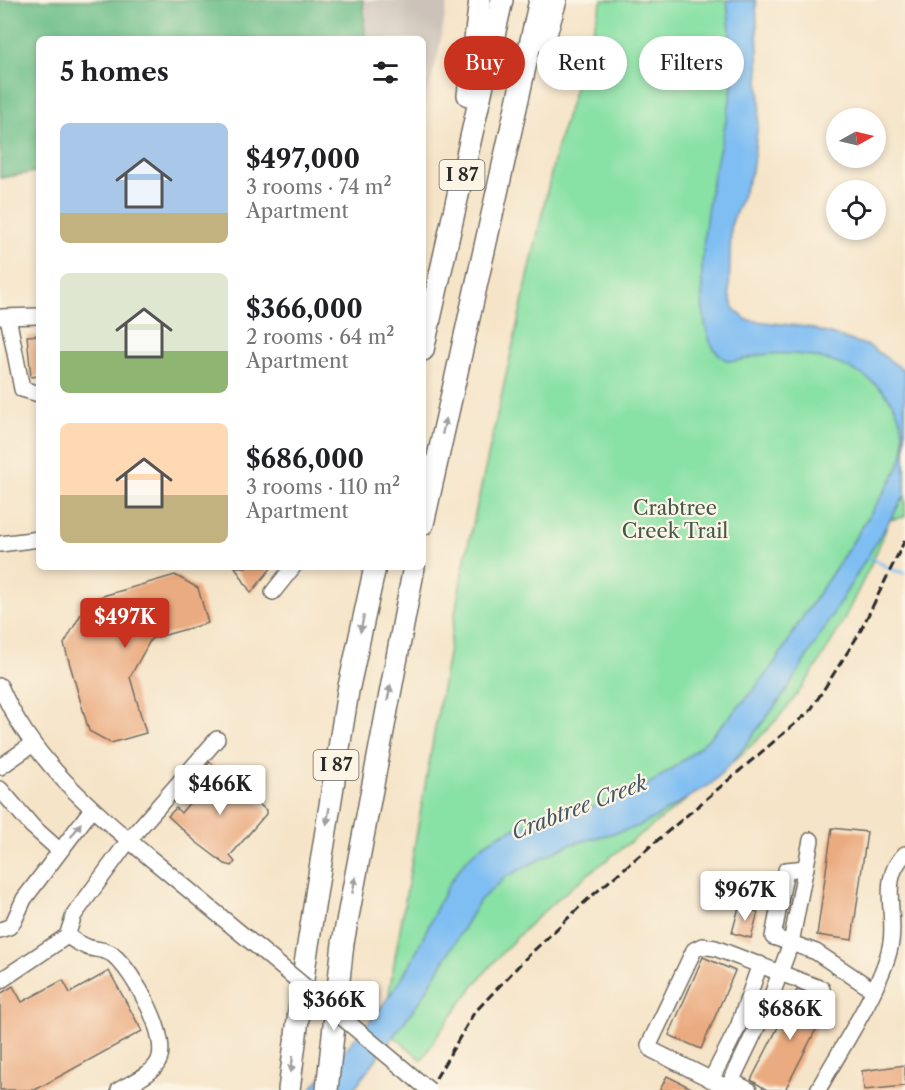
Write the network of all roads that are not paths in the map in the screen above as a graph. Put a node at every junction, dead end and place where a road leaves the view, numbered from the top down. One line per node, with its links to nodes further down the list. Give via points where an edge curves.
1 (480, 0): 5 (highway)
2 (502, 0): 5 (highway, I 87)
3 (540, 0): 6 (highway, I 87)
4 (556, 0): 6 (highway)
5 (452, 218): 9 (highway, I 87)
6 (483, 248): 11 (highway, I 87, one-way to 6)
7 (36, 316): 8 (street)
8 (4, 317): 10 (street, via 22,389)
9 (426, 336)
10 (36, 393)
11 (426, 510)
12 (36, 539): 13 (street)
13 (0, 544)
14 (291, 570): 17 (street)
15 (374, 570): 41 (highway, I 87, one-way to 41, via 348,691)
16 (413, 570): 42 (highway, I 87, one-way to 16, via 343,943)
17 (273, 592)
18 (0, 686): 20 (street)
19 (217, 739): 24 (street)
20 (33, 744): 21 (street); 23 (street)
21 (0, 767)
22 (0, 789): 26 (street)
23 (92, 809): 24 (street); 26 (street, one-way to 23)
24 (129, 840): 29 (street, via 74,915); 43 (street, bridge)
25 (811, 840): 30 (street)
26 (60, 851): 28 (street, via 24,899 14,921)
27 (905, 854): 37 (street, via 892,873 891,940)
28 (0, 930)
29 (67, 936): 31 (street); 40 (street, via 89,948 111,952 126,967 160,1032 162,1050 157,1065)
30 (791, 943): 34 (street); 37 (street, via 816,952)
31 (33, 957): 33 (street, via 24,957); 35 (street)
32 (760, 964): 34 (street); 38 (street, via 738,1027); 38 (street, via 715,948 702,946 694,950 654,1031 649,1045 652,1050)
33 (0, 972)
34 (781, 972): 36 (street); 39 (street)
35 (0, 981)
36 (822, 989)
37 (873, 990): 45 (street)
38 (711, 1080): 39 (street)
39 (729, 1086): 44 (street)
40 (119, 1090)
41 (289, 1090)
42 (327, 1090)
43 (429, 1090)
44 (750, 1090)
45 (818, 1090)

